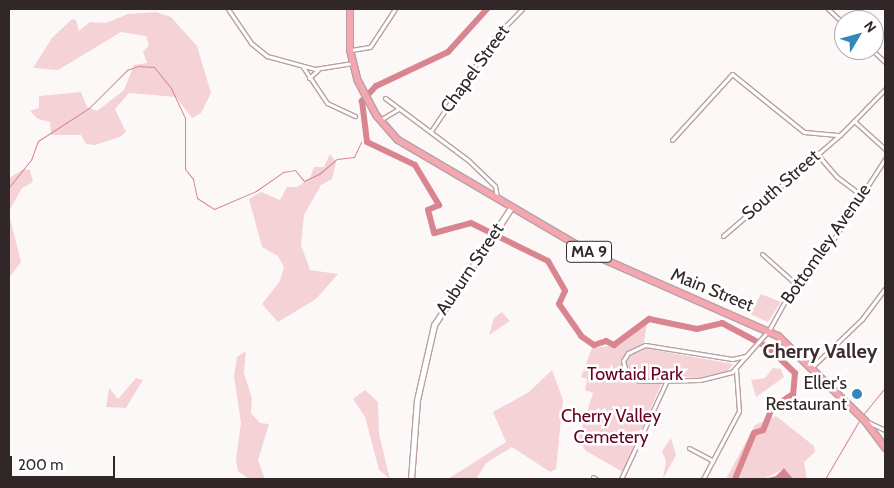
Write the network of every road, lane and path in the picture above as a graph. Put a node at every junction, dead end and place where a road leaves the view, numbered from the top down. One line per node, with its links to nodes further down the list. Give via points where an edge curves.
1 (228, 9): 7 (street, via 259,51)
2 (350, 9): 5 (highway, Main Street / MA 9)
3 (396, 9): 5 (street, via 370,47)
4 (522, 9): 16 (street, Chapel Street, via 495,38)
5 (350, 50): 6 (highway, Main Street / MA 9)
6 (353, 63): 8 (street); 14 (highway, Main Street / MA 9, via 366,97)
7 (302, 67): 8 (street); 9 (street)
8 (318, 69): 9 (street)
9 (309, 78): 13 (street, via 331,106)
10 (885, 90): 15 (street, South Street)
11 (385, 98): 12 (street)
12 (399, 109): 14 (street); 16 (street)
13 (355, 116)
14 (380, 121): 24 (highway, Main Street / MA 9, via 411,150)
15 (854, 121): 17 (street, South Street); 19 (street)
16 (430, 131): 22 (street)
17 (840, 134): 18 (street, via 804,132 732,74); 20 (street, South Street)
18 (672, 140)
19 (885, 149)
20 (817, 154): 23 (street, via 837,177); 27 (street, South Street)
21 (885, 159): 23 (street, Bottomley Avenue)
22 (489, 182): 24 (street); 25 (street, via 498,192)
23 (862, 195): 29 (street, Bottomley Avenue, via 822,257)
24 (490, 196): 25 (highway, Main Street / MA 9)
25 (497, 200): 26 (highway, Main Street / MA 9)
26 (511, 208): 31 (highway, Main Street / MA 9, via 627,271); 41 (street, Auburn Street, via 434,325 417,400)
27 (723, 236)
28 (762, 254): 29 (street)
29 (797, 285): 31 (street, Bottomley Avenue)
30 (885, 289): 34 (street, via 862,319)
31 (769, 330): 32 (street, Bottomley Avenue); 34 (highway, Main Street / MA 9)
32 (746, 356): 33 (street, Bottomley Avenue); 35 (street, via 732,359 645,345 624,356 632,379)
33 (737, 368): 35 (street, via 704,380); 40 (street, via 739,411)
34 (812, 368): 36 (highway, Main Street / MA 9)
35 (668, 378): 42 (street)
36 (862, 418): 37 (street); 38 (highway, Main Street / MA 9)
37 (885, 430)
38 (884, 445)
39 (689, 448): 40 (street)
40 (713, 461): 43 (street)
41 (411, 479)
42 (621, 479)
43 (703, 479)

